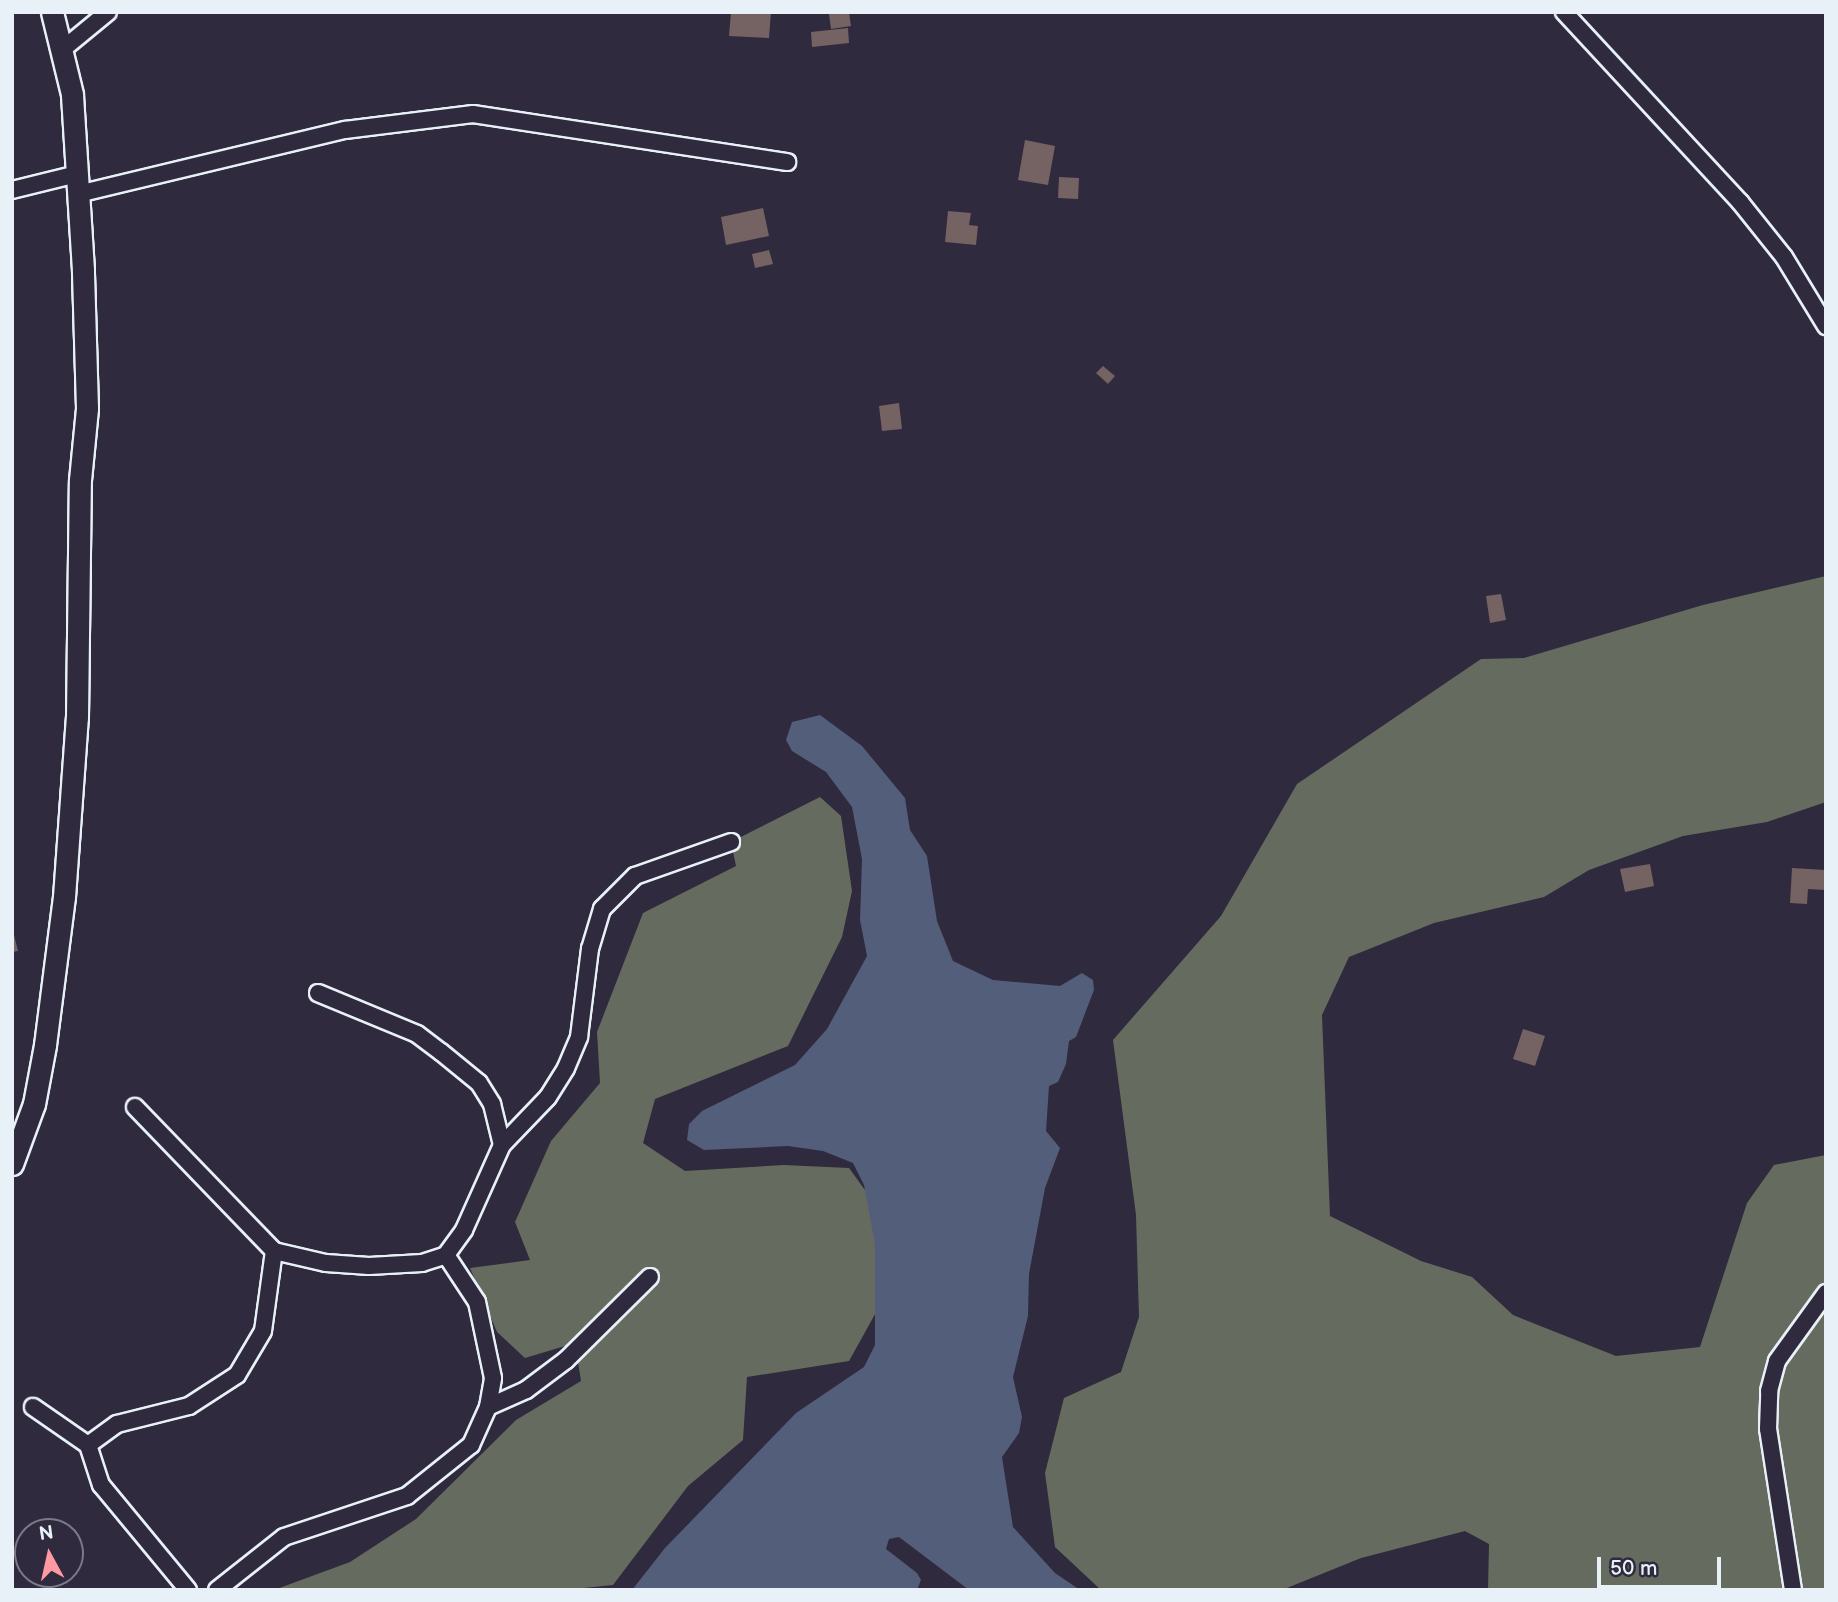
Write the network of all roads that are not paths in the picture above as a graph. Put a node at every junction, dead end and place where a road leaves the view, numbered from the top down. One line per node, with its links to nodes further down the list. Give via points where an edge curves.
1 (52, 12): 4 (street)
2 (108, 12): 4 (street)
3 (1564, 12): 8 (street, via 1740,202 1784,257)
4 (63, 49): 6 (street, via 72,94)
5 (787, 162): 6 (street, via 473,114 345,130)
6 (78, 184): 7 (street); 13 (street, via 87,408 80,480 77,718 64,897 46,1045 34,1104)
7 (12, 190)
8 (1826, 326)
9 (731, 842): 12 (street, via 635,876 602,909 590,948 575,1047 548,1097)
10 (318, 993): 12 (street, via 417,1034 479,1083 492,1104)
11 (135, 1107): 14 (street)
12 (502, 1145): 15 (street, via 464,1230)
13 (12, 1164)
14 (274, 1251): 15 (street, via 326,1263 369,1266 422,1263); 20 (street, via 263,1331 237,1375 189,1406 117,1423)
15 (446, 1255): 19 (street, via 477,1302 493,1378)
16 (650, 1277): 19 (street, via 566,1360 526,1390)
17 (1826, 1293): 23 (street, via 1777,1361 1769,1391 1768,1429)
18 (33, 1407): 20 (street)
19 (488, 1407): 22 (street, via 471,1446 407,1496 284,1537)
20 (88, 1444): 21 (street, via 101,1485)
21 (188, 1590)
22 (217, 1590)
23 (1793, 1590)

